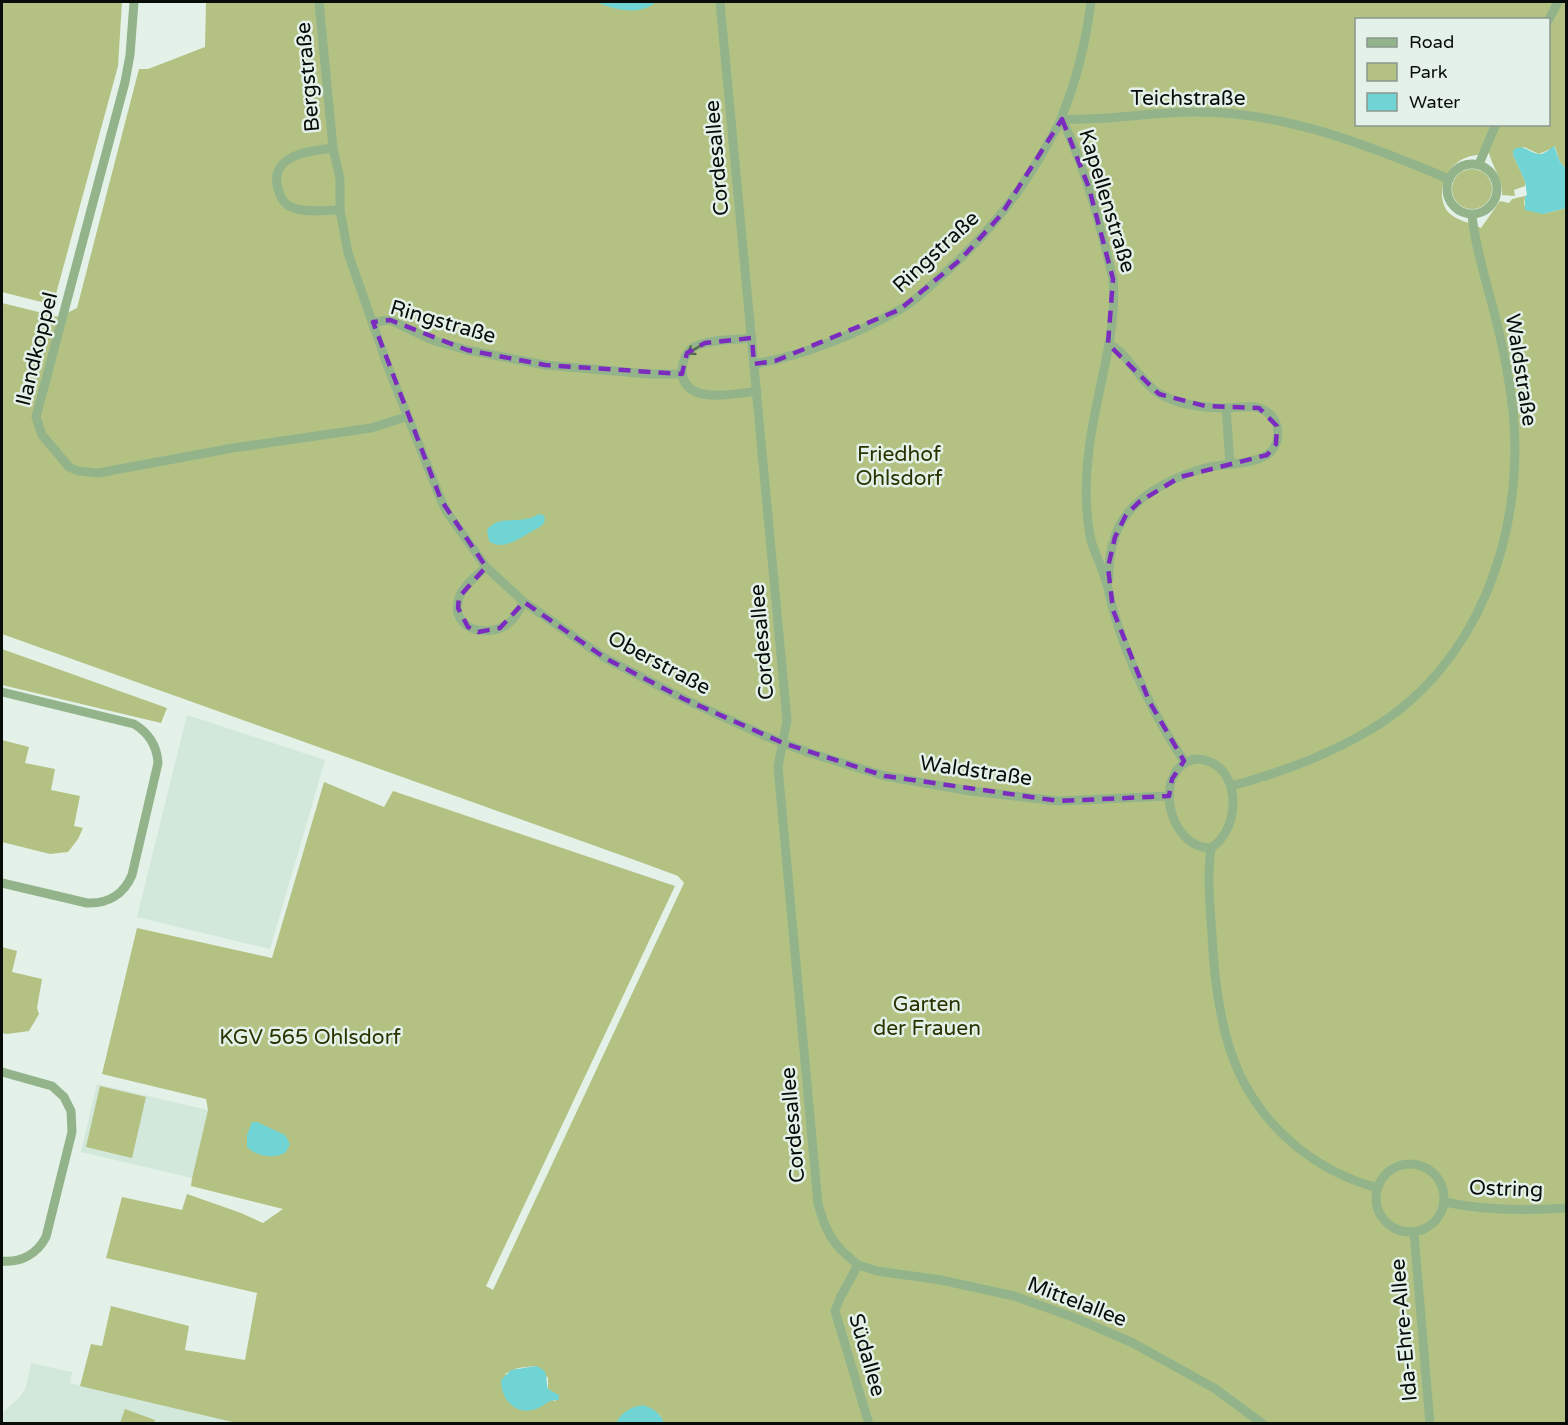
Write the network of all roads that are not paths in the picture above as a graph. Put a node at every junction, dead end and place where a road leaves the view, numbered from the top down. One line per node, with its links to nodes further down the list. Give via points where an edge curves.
1 (134, 2): 22 (street, Ilandkoppel, via 125,82 36,417 42,435 69,467 98,473 371,428)
2 (319, 2): 9 (street, Bergstraße)
3 (720, 2): 15 (street, Cordesallee)
4 (1091, 2): 7 (street, Kapellenstraße, via 1085,44)
5 (1558, 2): 6 (street)
6 (1550, 18)
7 (1062, 119): 11 (street, Teichstraße, via 1195,112 1256,116 1331,135); 16 (street, Kapellenstraße, via 1089,188 1113,279); 17 (street, Ringstraße, via 1032,172 1001,215 960,260 911,302 805,351)
8 (1495, 126): 10 (street)
9 (333, 148): 12 (street, Bergstraße, via 340,178); 12 (street, Bergstraße, via 293,156 282,165 276,184 280,196 294,209)
10 (1479, 164): 11 (street, via 1462,165); 13 (street, via 1492,172 1497,195 1491,207)
11 (1449, 179): 13 (street, via 1450,202 1461,212)
12 (340, 210): 14 (street, Bergstraße, via 348,253)
13 (1472, 215): 30 (street, Waldstraße, via 1513,412 1511,500 1492,580 1456,650 1407,703 1372,729 1314,759)
14 (373, 322): 18 (street, Bergstraße); 19 (street, Ringstraße, via 390,320 432,340 545,365)
15 (752, 338): 17 (street, Cordesallee); 19 (street, one-way to 19, via 695,346 682,363)
16 (1108, 344): 21 (street, Kapellenstraße, via 1159,394 1179,402); 25 (street, Kapellenstraße, via 1089,447 1086,496 1091,538)
17 (754, 364): 20 (street, Cordesallee)
18 (388, 368): 22 (street, Oberstraße)
19 (682, 374): 20 (street, via 692,390 701,395)
20 (757, 391): 28 (street, Cordesallee, via 787,720)
21 (1226, 408): 23 (street); 23 (street, Kapellenstraße, via 1265,410 1273,417 1278,431 1276,444 1267,455)
22 (406, 417): 24 (street, Oberstraße, via 447,512)
23 (1230, 463): 25 (street, Kapellenstraße, via 1180,477 1139,502 1126,515 1115,537 1108,567)
24 (486, 567): 26 (street, Oberstraße); 26 (street, via 459,597 461,620 468,627 478,632 500,628 512,621)
25 (1109, 591): 29 (street, Kapellenstraße, via 1145,691)
26 (524, 602): 28 (street, Oberstraße, via 605,658)
27 (2, 692): 33 (street, via 134,724 150,738 158,763 132,875 116,896 100,903 87,903)
28 (783, 743): 31 (street, Waldstraße, via 885,776 982,792 1080,801); 40 (street, Cordesallee, via 778,767 818,1204 831,1237)
29 (1184, 761): 30 (street, via 1207,760 1223,772); 31 (street, via 1172,779)
30 (1231, 786): 32 (street, via 1230,823 1222,839)
31 (1169, 796): 32 (street, via 1172,814 1188,842)
32 (1211, 848): 35 (street, via 1214,966 1239,1073 1264,1113 1290,1143 1321,1166)
33 (2, 883)
34 (2, 1072): 39 (street, via 55,1088 69,1104 73,1120 46,1237 28,1256)
35 (1378, 1188): 36 (street, Ostring, via 1389,1171 1398,1166 1420,1165 1439,1179); 38 (street, via 1377,1207 1386,1223)
36 (1445, 1202): 37 (street, Ostring, via 1507,1211); 38 (street, Ostring, via 1435,1223)
37 (1566, 1208)
38 (1414, 1233): 43 (street, Ida-Ehre-Allee)
39 (2, 1261)
40 (858, 1265): 41 (street, Südallee, via 835,1311); 42 (street, Mittelallee, via 1014,1296 1073,1317 1133,1343 1214,1388)
41 (868, 1424)
42 (1263, 1424)
43 (1430, 1424)

